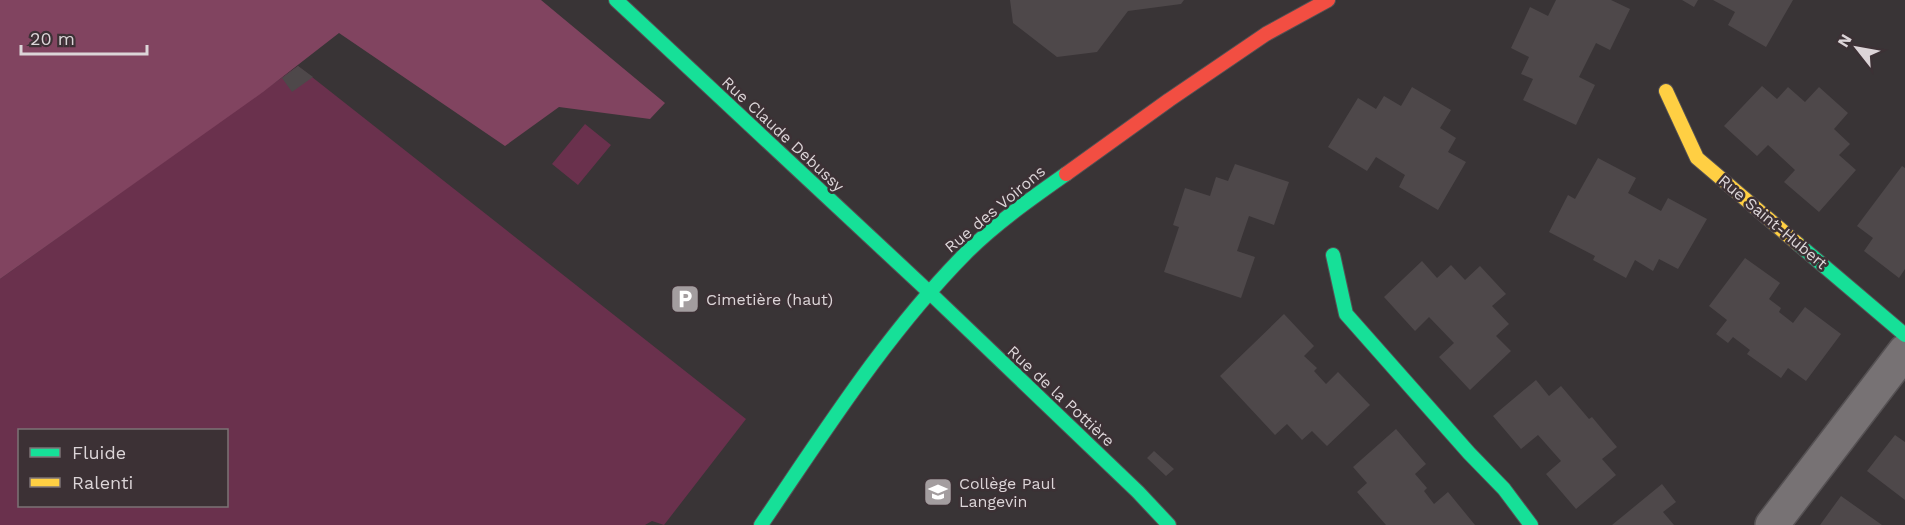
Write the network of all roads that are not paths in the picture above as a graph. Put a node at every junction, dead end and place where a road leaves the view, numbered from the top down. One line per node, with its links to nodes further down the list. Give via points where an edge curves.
1 (616, 0): 5 (street, Rue Claude Debussy)
2 (1328, 0): 5 (street, Rue des Voirons, via 1266,34 1076,165 1001,223)
3 (1666, 92): 6 (street, Rue Saint-Hubert, via 1697,158)
4 (1333, 255): 10 (street, via 1346,314 1504,489)
5 (928, 292): 8 (street, Rue des Voirons, via 856,385); 9 (street, Rue de la Pottière)
6 (1905, 334)
7 (1905, 351): 11 (street)
8 (761, 525)
9 (1169, 525)
10 (1531, 525)
11 (1772, 525)

